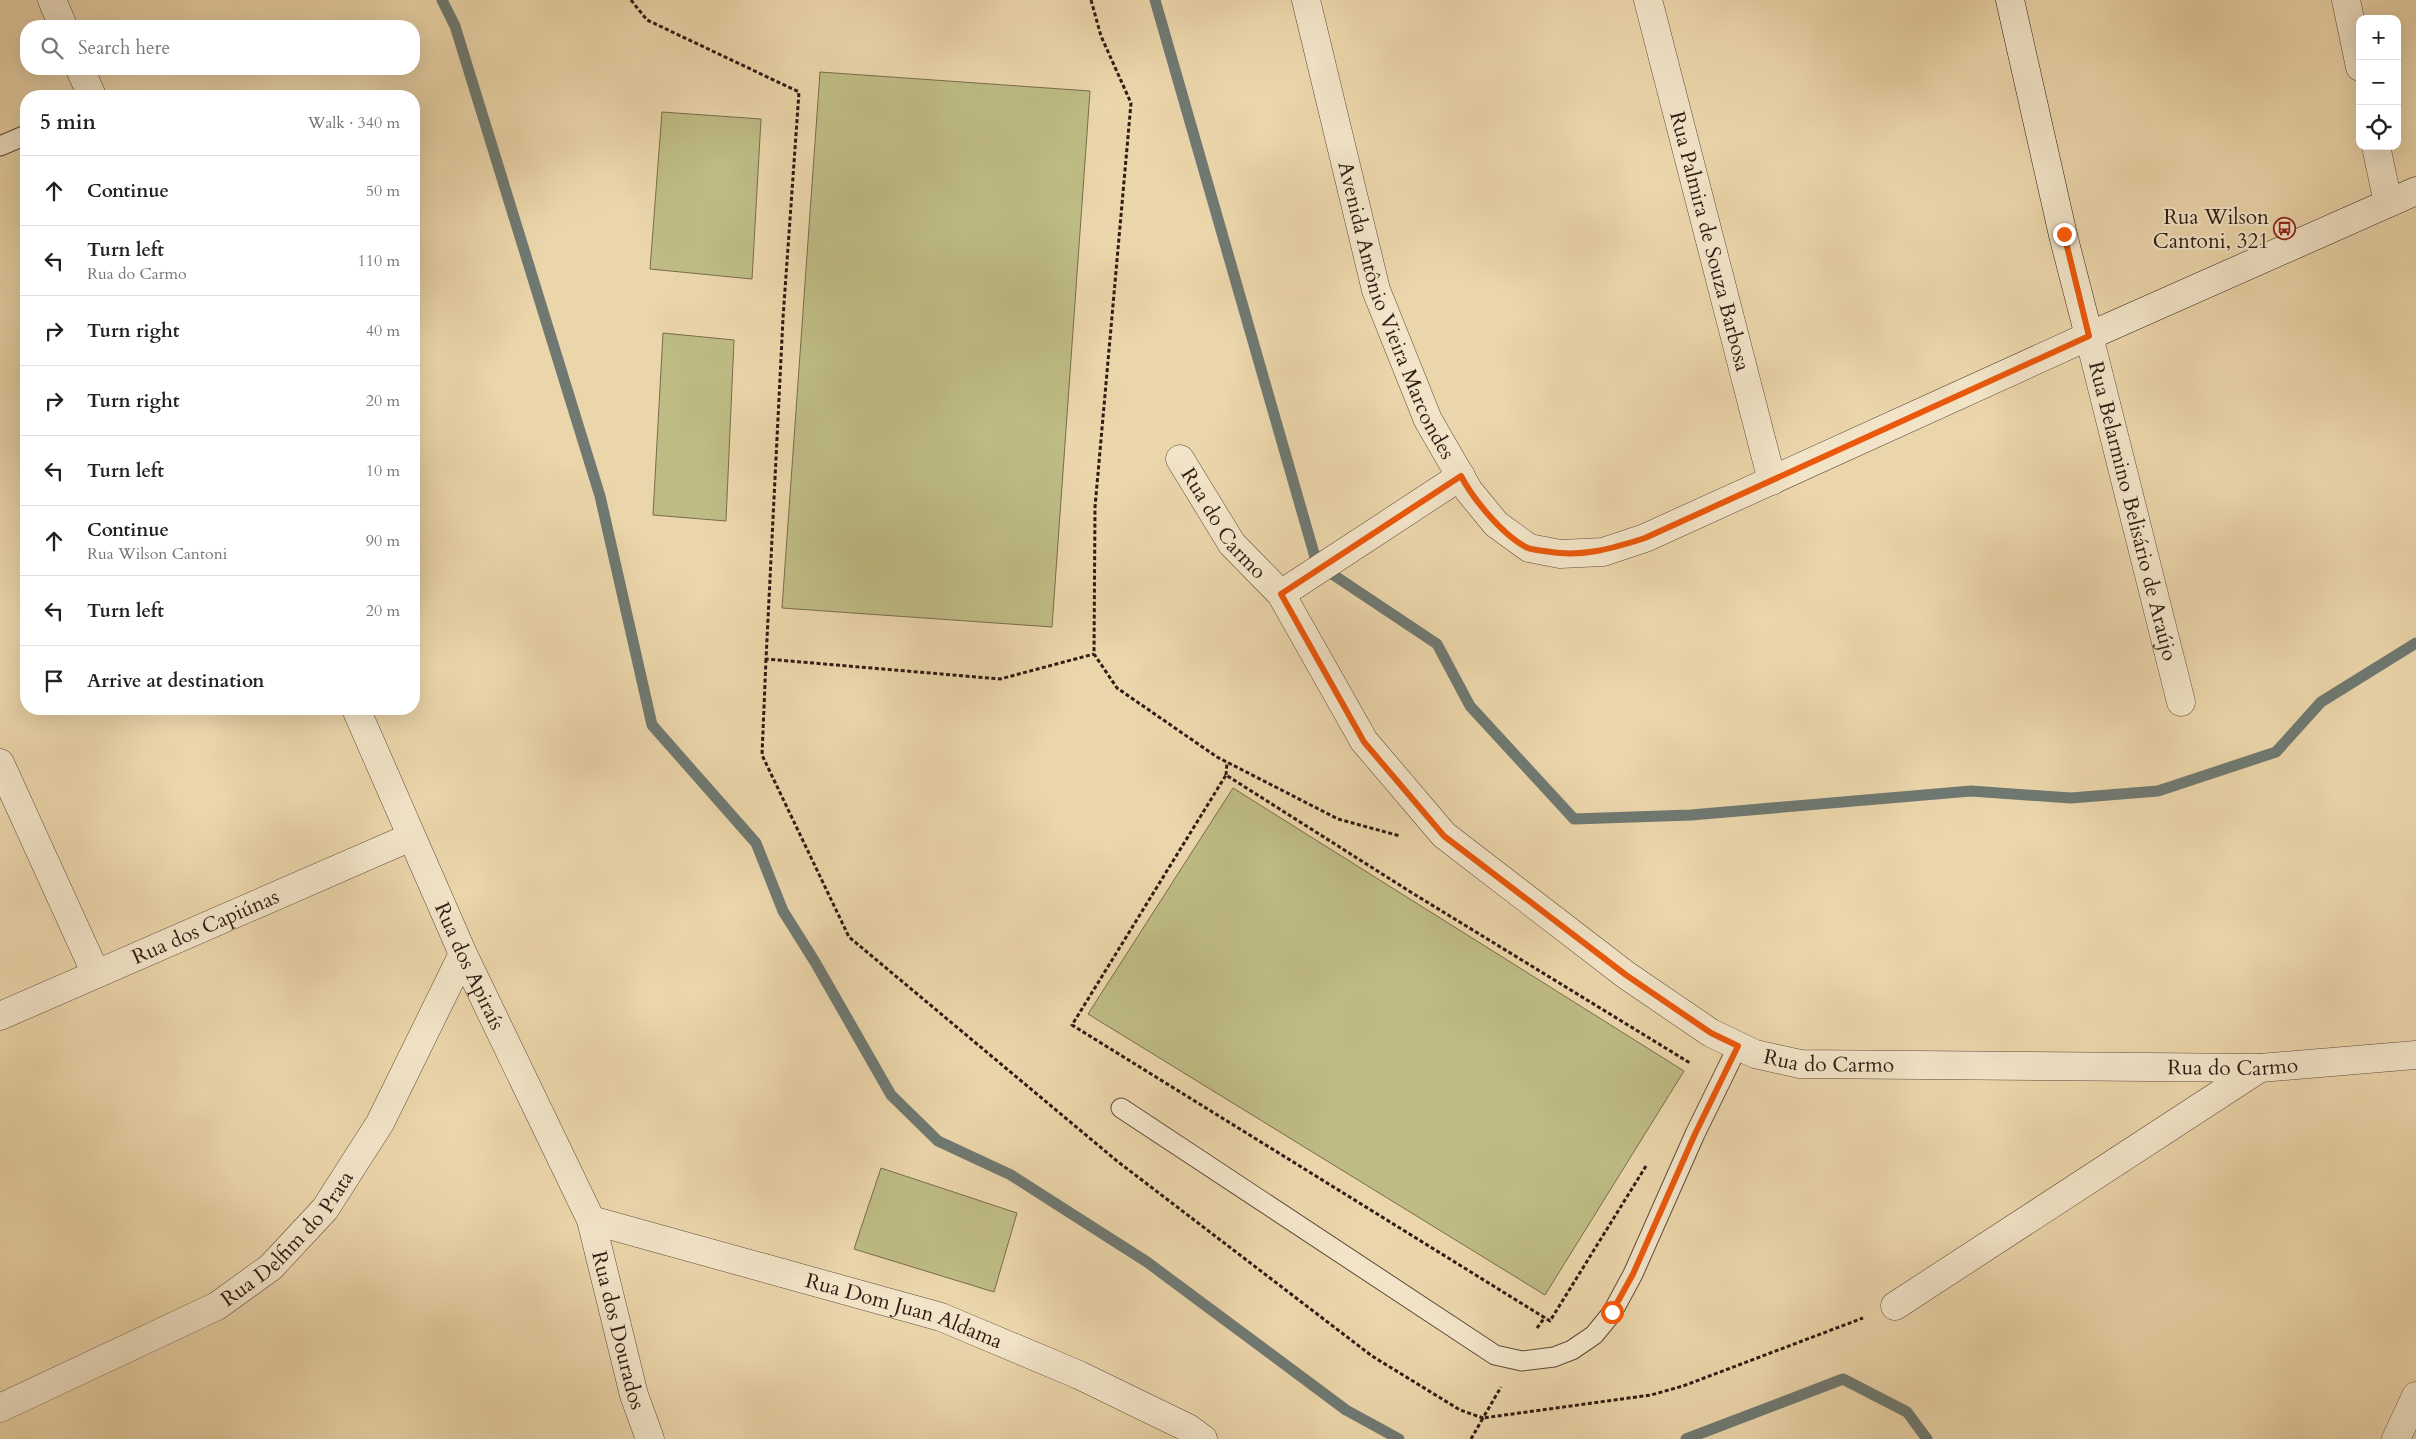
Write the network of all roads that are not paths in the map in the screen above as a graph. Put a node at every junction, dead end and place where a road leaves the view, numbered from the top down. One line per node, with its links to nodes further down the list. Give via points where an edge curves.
1 (52, 0): 6 (street)
2 (1306, 0): 17 (street, Avenida Antônio Vieira Marcondes, via 1376,290 1428,420)
3 (1648, 0): 18 (street, Rua Palmira de Souza Barbosa)
4 (2010, 0): 15 (street, Rua Belarmino Belisário de Araújo)
5 (2346, 0): 7 (street)
6 (60, 20)
7 (2359, 60)
8 (83, 75): 9 (street)
9 (89, 90)
10 (20, 138): 11 (lane)
11 (0, 146)
12 (2377, 150): 14 (street)
13 (2416, 191): 14 (street, Avenida Antônio Vieira Marcondes)
14 (2388, 203): 15 (street, Avenida Antônio Vieira Marcondes)
15 (2089, 336): 18 (street, Avenida Antônio Vieira Marcondes); 20 (street, Rua Belarmino Belisário de Araújo)
16 (1180, 459): 19 (street, Rua do Carmo, via 1232,544)
17 (1461, 476): 18 (street, Avenida Antônio Vieira Marcondes, via 1496,524 1529,548 1560,554 1603,552 1645,538); 19 (street)
18 (1772, 481)
19 (1281, 594): 27 (street, Rua do Carmo, via 1364,742 1444,836 1626,975)
20 (2181, 702)
21 (359, 715): 23 (street, Rua dos Apiraís)
22 (0, 763): 25 (street)
23 (411, 837): 24 (street, Rua dos Apiraís); 25 (street, Rua dos Capiúnas)
24 (463, 954): 31 (street, Rua dos Apiraís); 34 (street, Rua Delfim do Prata, via 380,1123 325,1209 271,1268 217,1306)
25 (96, 974): 26 (street, Rua dos Capiúnas)
26 (0, 1016)
27 (1730, 1042): 29 (street, Rua do Carmo, via 1756,1054 1800,1064); 30 (lane, via 1695,1134 1633,1274 1612,1312 1594,1334 1572,1350 1554,1357 1522,1361 1495,1355)
28 (2416, 1055): 29 (street, Rua do Carmo)
29 (2260, 1068): 32 (street)
30 (1121, 1108)
31 (591, 1220): 35 (street, Rua dos Dourados, via 634,1395); 36 (street, Rua Dom Juan Aldama, via 941,1317 1079,1374)
32 (1895, 1306)
33 (2416, 1396): 37 (street)
34 (0, 1408)
35 (650, 1439)
36 (1204, 1439)
37 (2396, 1439)

